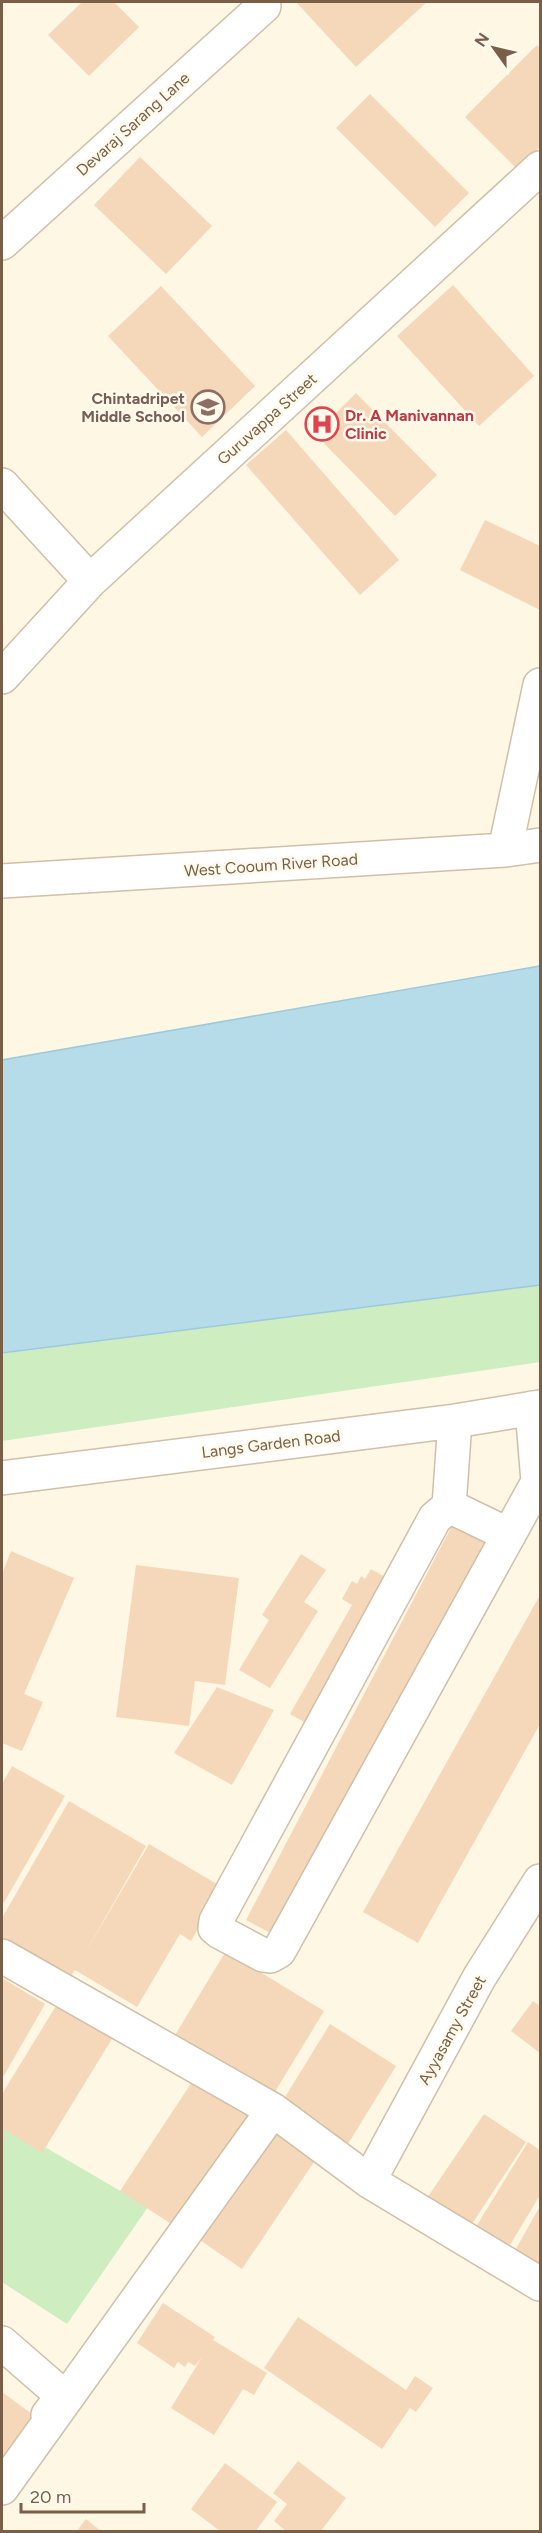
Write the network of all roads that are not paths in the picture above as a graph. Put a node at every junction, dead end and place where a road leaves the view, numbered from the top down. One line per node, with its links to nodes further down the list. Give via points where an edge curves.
1 (264, 6): 3 (street, Devaraj Sarang Lane)
2 (540, 168): 5 (street, Guruvappa Street)
3 (2, 243)
4 (2, 485): 5 (street)
5 (90, 581): 6 (street, Guruvappa Street)
6 (2, 677)
7 (540, 685): 9 (street)
8 (540, 845): 9 (street, West Cooum River Road)
9 (505, 850): 10 (street, West Cooum River Road)
10 (2, 881)
11 (536, 1407): 12 (street, Langs Garden Road); 15 (street, via 538,1482)
12 (455, 1421): 13 (street, Langs Garden Road); 14 (street)
13 (2, 1478)
14 (449, 1506): 15 (street); 15 (street, via 435,1518 216,1921 215,1928 220,1932 263,1955 279,1951)
15 (509, 1535)
16 (540, 1881): 19 (street, Ayyasamy Street, via 479,1978)
17 (2, 1956): 18 (street)
18 (273, 2110): 19 (street); 23 (street)
19 (369, 2181): 20 (street)
20 (540, 2284)
21 (2, 2343): 22 (street, via 63,2396)
22 (2, 2475)
23 (2, 2488)

